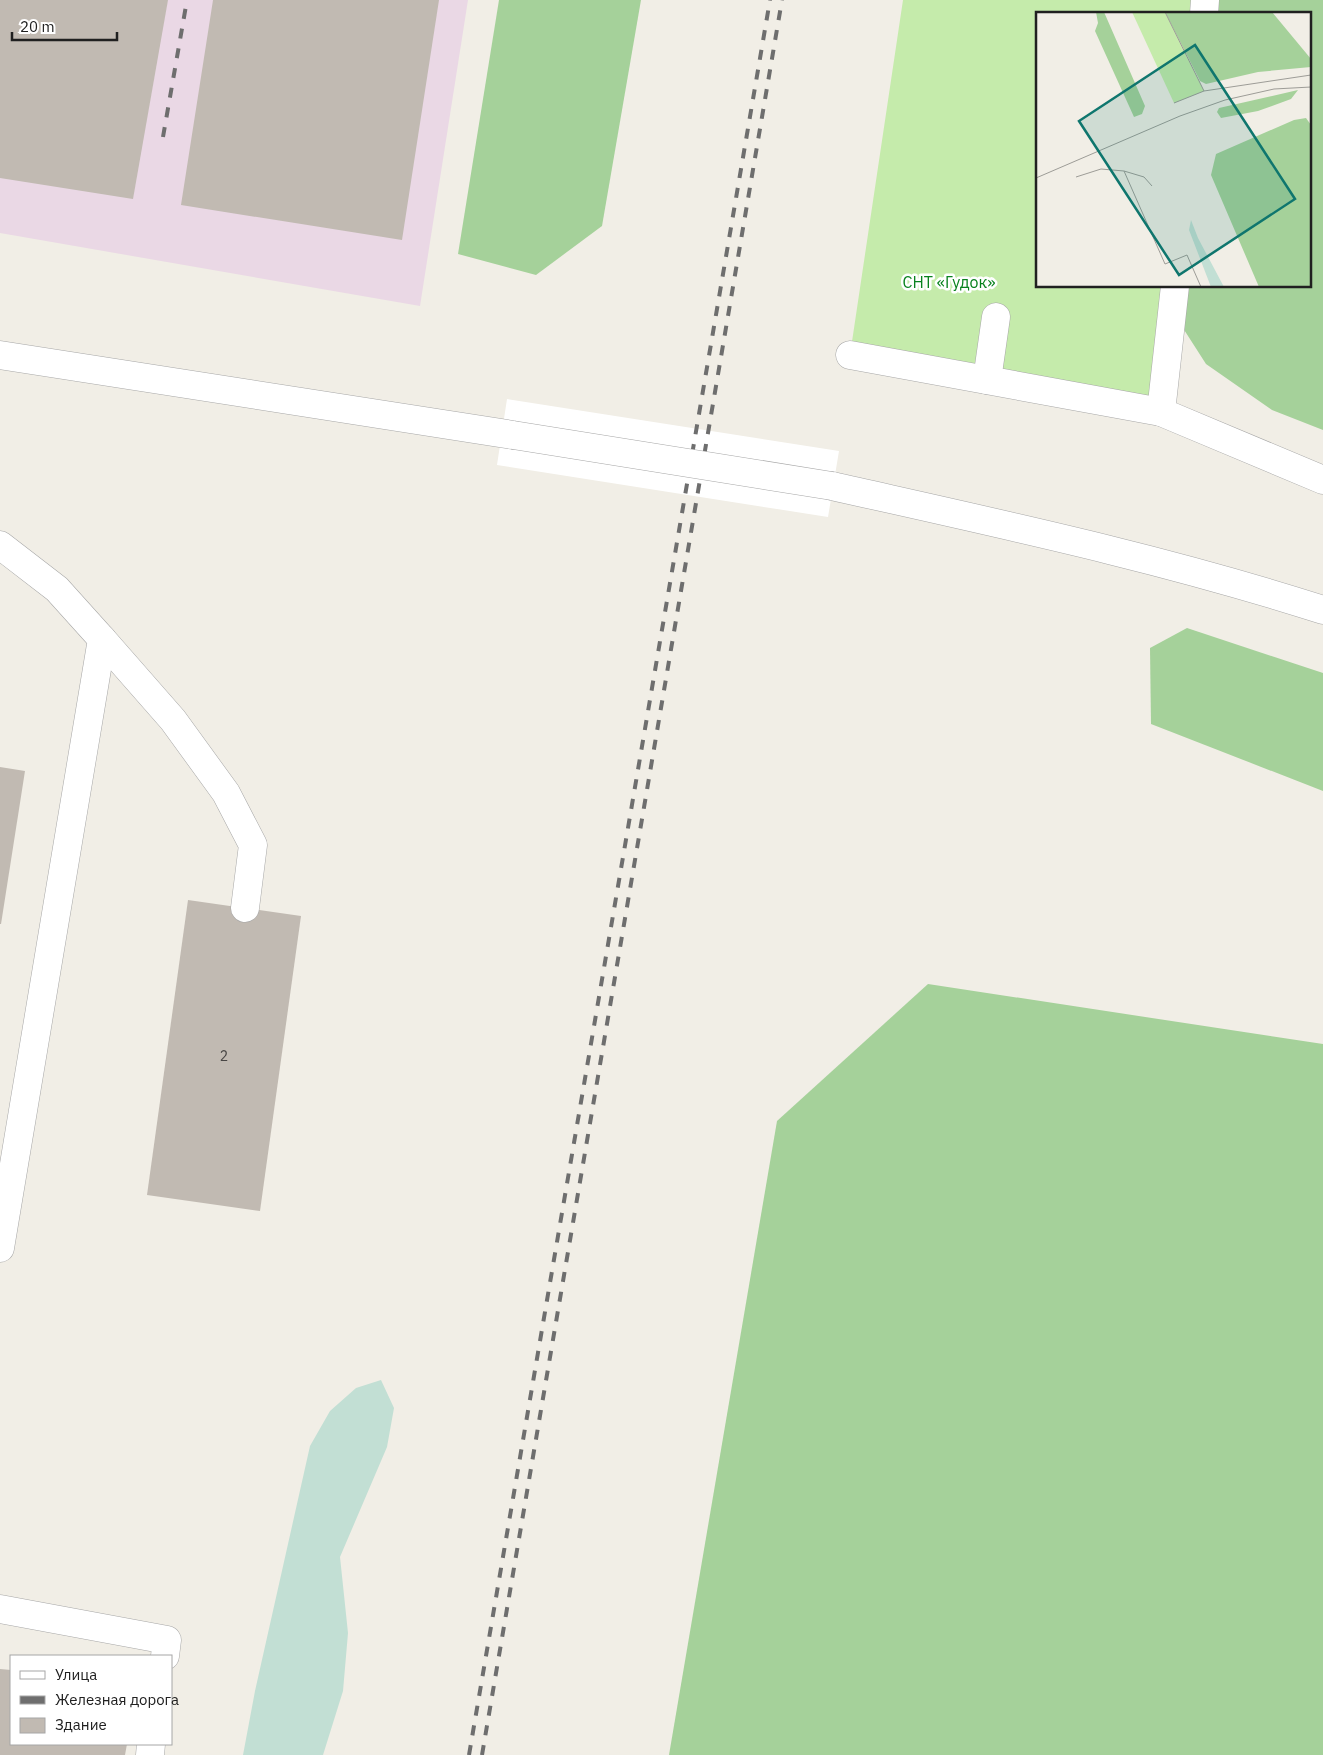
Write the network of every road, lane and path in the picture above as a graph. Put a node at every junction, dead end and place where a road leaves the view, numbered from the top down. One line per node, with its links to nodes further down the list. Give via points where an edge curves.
1 (1174, 288): 6 (street)
2 (996, 317): 5 (street)
3 (0, 355): 9 (street, bridge, via 832,486 1030,530 1276,594)
4 (850, 355): 5 (street)
5 (987, 380): 6 (street)
6 (1161, 412): 7 (street)
7 (1323, 480)
8 (0, 545): 10 (street, via 57,589)
9 (1323, 610)
10 (102, 639): 11 (street, via 174,720 226,793 253,845); 12 (street)
11 (245, 908)
12 (0, 1248)
13 (0, 1609): 14 (street, via 168,1640)
14 (165, 1655)

